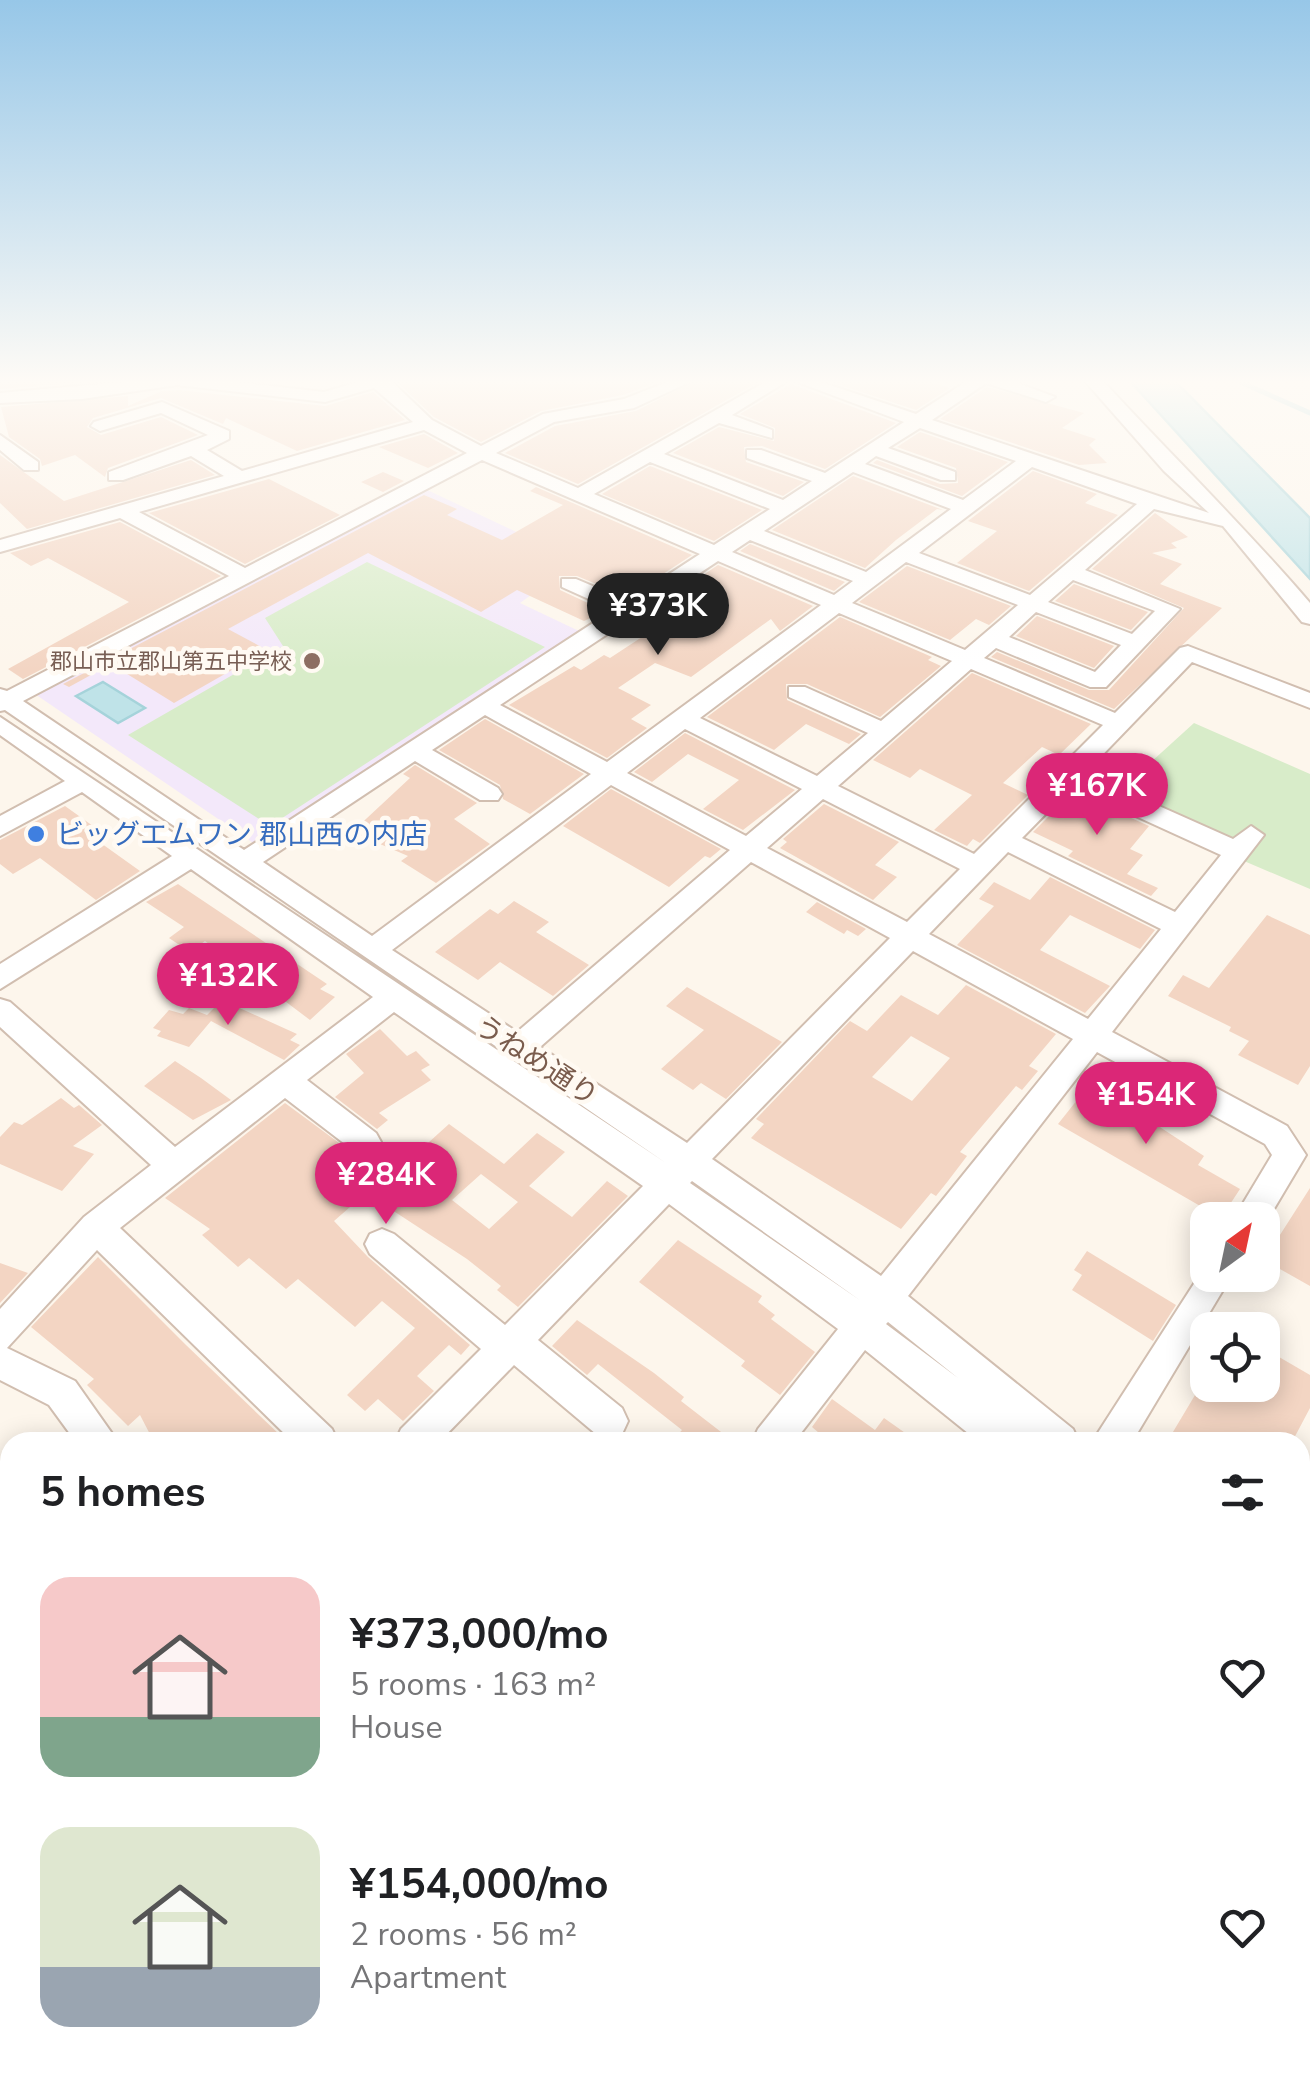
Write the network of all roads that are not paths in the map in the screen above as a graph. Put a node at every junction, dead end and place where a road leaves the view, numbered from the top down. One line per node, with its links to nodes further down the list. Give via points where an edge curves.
1 (244, 477): 12 (street)
2 (434, 477): 25 (street)
3 (537, 477): 14 (street)
4 (611, 477): 14 (street)
5 (704, 477): 16 (street)
6 (820, 477): 13 (street)
7 (829, 477): 13 (street)
8 (883, 477): 17 (street)
9 (1008, 477): 17 (street)
10 (1078, 477): 15 (street)
11 (1182, 477): 19 (street)
12 (240, 478): 18 (street)
13 (826, 479): 16 (street)
14 (580, 495): 22 (street)
15 (1151, 502): 19 (street); 24 (street)
16 (782, 507): 20 (street)
17 (966, 508): 23 (street)
18 (124, 512): 21 (street); 25 (street)
19 (1229, 521): 31 (street)
20 (747, 531): 22 (street); 26 (street)
21 (0, 546)
22 (715, 552): 28 (street); 30 (street)
23 (904, 554): 26 (street); 29 (street)
24 (1071, 572): 29 (street); 33 (street, via 1169,609)
25 (243, 575): 38 (street)
26 (868, 580): 28 (street)
27 (569, 583): 30 (street)
28 (836, 604): 34 (street); 39 (street)
29 (1035, 604): 32 (street); 33 (street)
30 (628, 610): 37 (street)
31 (1310, 617)
32 (995, 640): 33 (street, via 1098,682); 34 (street)
33 (1136, 643)
34 (970, 661): 40 (street); 41 (street)
35 (797, 692): 41 (street)
36 (1310, 701): 40 (street, via 1188,653)
37 (483, 705): 42 (street); 43 (street)
38 (2, 706): 45 (street, うねめ通り); 52 (street, うねめ通り)
39 (684, 720): 43 (street); 46 (street)
40 (1118, 723): 44 (street)
41 (885, 732): 46 (street)
42 (414, 750): 47 (street); 52 (street)
43 (607, 775): 50 (street); 56 (street)
44 (1069, 776): 49 (street); 54 (street, via 1244,844)
45 (82, 780): 48 (street); 51 (street, うねめ通り)
46 (820, 789): 50 (street); 53 (street)
47 (489, 794)
48 (0, 828)
49 (1005, 840): 53 (street); 54 (street)
50 (750, 849): 55 (street); 61 (street)
51 (191, 856): 57 (street); 58 (street, うねめ通り)
52 (244, 862): 56 (street, うねめ通り)
53 (980, 868): 55 (street)
54 (1180, 926): 60 (street)
55 (914, 937): 60 (street); 65 (street)
56 (372, 950): 61 (street, うねめ通り)
57 (0, 978)
58 (394, 996): 62 (street); 65 (street, うねめ通り)
59 (0, 1010): 64 (street)
60 (1094, 1036): 66 (street, via 1276,1135 1290,1155); 70 (street)
61 (518, 1048): 65 (street, うねめ通り)
62 (284, 1080): 63 (street); 64 (street)
63 (365, 1142)
64 (174, 1166): 67 (street)
65 (678, 1173): 70 (street, うねめ通り); 72 (street)
66 (1261, 1202)
67 (96, 1227): 71 (street); 76 (street)
68 (382, 1244): 72 (street)
69 (1204, 1292): 81 (street)
70 (875, 1313): 78 (street); 79 (street, うねめ通り); 80 (street, うねめ通り, via 989,1378)
71 (0, 1334)
72 (510, 1345): 74 (street); 77 (street)
73 (0, 1362): 75 (street, via 62,1394)
74 (609, 1421)
75 (93, 1432)
76 (310, 1432)
77 (424, 1432)
78 (779, 1432)
79 (996, 1432)
80 (1049, 1432)
81 (1117, 1432)

